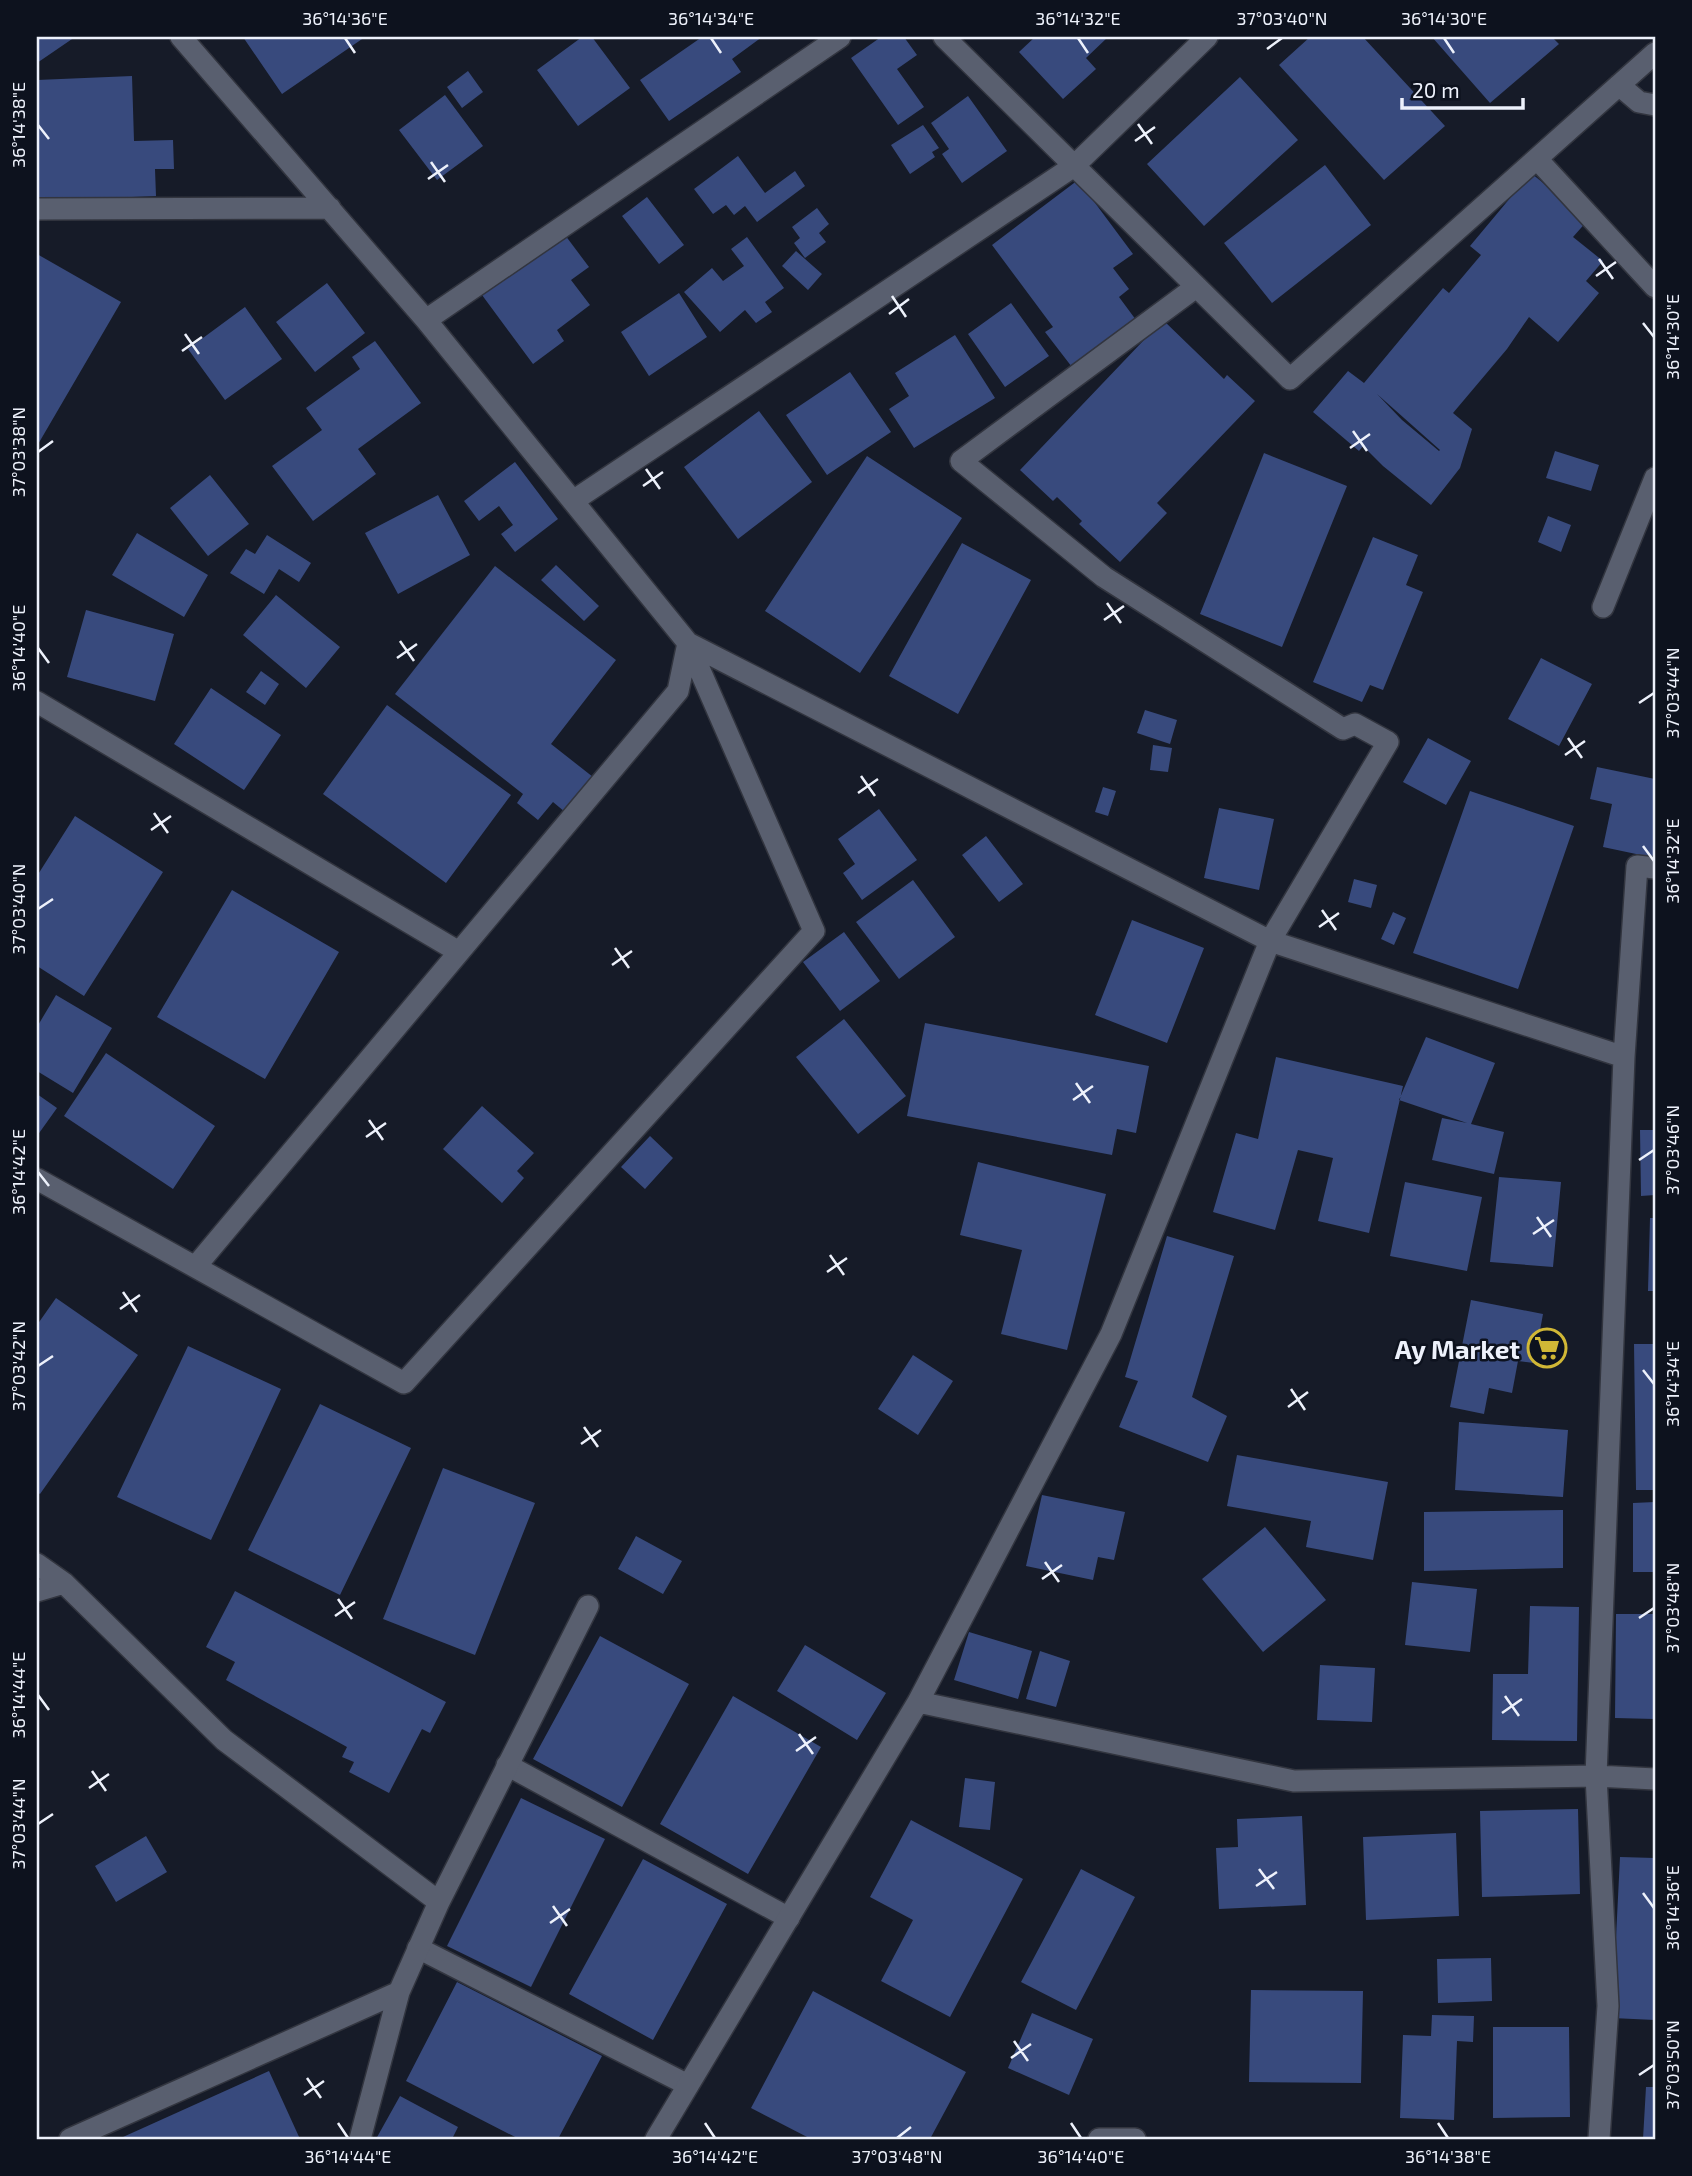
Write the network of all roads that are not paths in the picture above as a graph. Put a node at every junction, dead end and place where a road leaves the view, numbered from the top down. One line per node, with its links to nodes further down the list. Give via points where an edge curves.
1 (181, 37): 10 (street)
2 (840, 37): 14 (street)
3 (944, 37): 9 (street)
4 (1206, 37): 9 (street)
5 (1655, 53): 6 (street)
6 (1619, 86): 7 (street, via 1639,102); 8 (street)
7 (1655, 106)
8 (1537, 159): 12 (street, via 1290,379); 13 (street)
9 (1074, 166): 12 (street); 16 (street)
10 (330, 208): 11 (street); 14 (street)
11 (37, 209)
12 (1196, 287): 21 (street, via 961,461 1104,577 1342,729 1355,724 1388,742)
13 (1655, 287)
14 (426, 320): 16 (street)
15 (1655, 478): 17 (street)
16 (573, 501): 18 (street)
17 (1603, 607)
18 (688, 643): 21 (street); 22 (street, via 678,691); 25 (street, via 814,931 404,1382)
19 (37, 702): 22 (street)
20 (1655, 867): 23 (street, via 1637,866)
21 (1270, 941): 23 (street); 30 (street, via 1111,1334)
22 (459, 952): 25 (street)
23 (1624, 1057): 32 (street)
24 (37, 1178): 25 (street)
25 (196, 1266)
26 (37, 1564): 27 (street)
27 (64, 1583): 28 (street); 34 (street, via 224,1740)
28 (37, 1591)
29 (588, 1606): 31 (street)
30 (918, 1702): 32 (street, via 1294,1781); 35 (street)
31 (508, 1765): 34 (street); 35 (street)
32 (1596, 1776): 33 (street); 44 (street, via 1608,2006)
33 (1655, 1779)
34 (439, 1902): 36 (street)
35 (789, 1918): 38 (street)
36 (418, 1948): 37 (street); 38 (street)
37 (399, 1992): 39 (street); 40 (street)
38 (688, 2085): 41 (street)
39 (70, 2139)
40 (360, 2139)
41 (656, 2139)
42 (1099, 2139): 43 (street)
43 (1135, 2139)
44 (1599, 2139)

